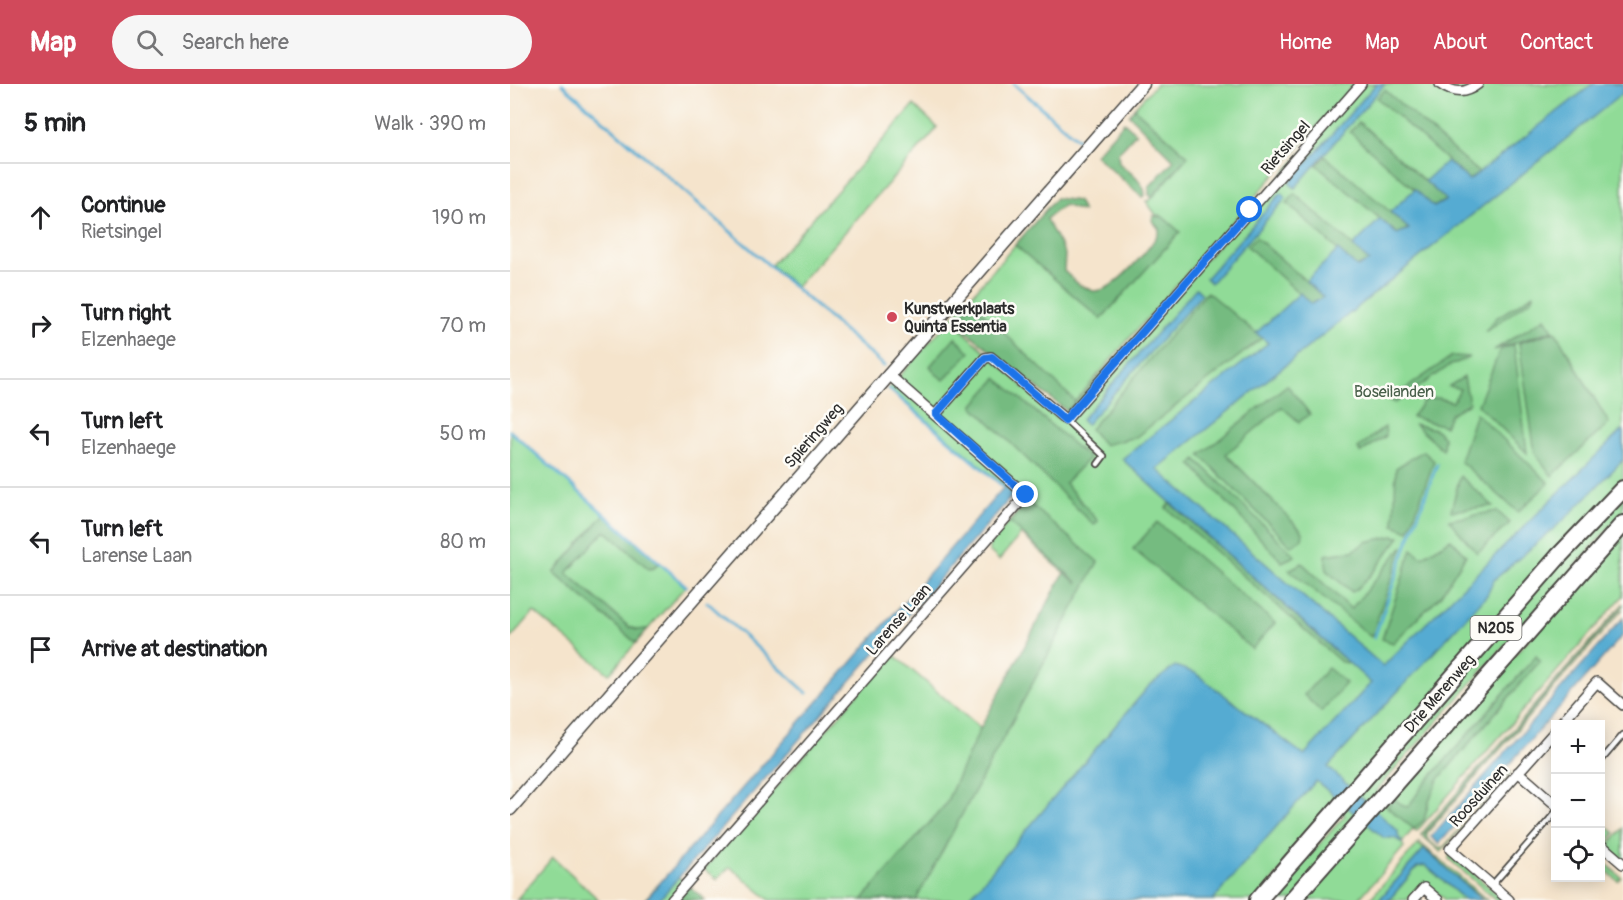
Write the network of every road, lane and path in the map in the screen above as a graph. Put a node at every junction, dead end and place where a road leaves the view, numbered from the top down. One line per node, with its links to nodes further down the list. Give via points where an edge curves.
1 (1143, 84): 5 (street, Spieringweg)
2 (1361, 84): 7 (street, Rietsingel)
3 (1440, 84): 4 (street, via 1456,93)
4 (1478, 84)
5 (888, 374): 6 (street, Larense Laan); 18 (street, Spieringweg)
6 (936, 414): 7 (street, via 985,358 992,357); 23 (street, Larense Laan, via 1026,495)
7 (1065, 420): 8 (lane, via 1104,456)
8 (1098, 464)
9 (1623, 489): 24 (highway, Drie Merenweg / N205, via 1558,557)
10 (1623, 524): 25 (highway, Drie Merenweg / N205)
11 (1623, 705): 12 (street, via 1598,682)
12 (1564, 720)
13 (1623, 735): 15 (lane)
14 (1551, 736): 16 (street, Roosduinen)
15 (1605, 756)
16 (1518, 772): 17 (street); 22 (street, Roosduinen, via 1450,849)
17 (1551, 801)
18 (510, 809)
19 (1551, 818): 22 (lane)
20 (1605, 848): 21 (street)
21 (1623, 864)
22 (1492, 885): 28 (street, Roosduinen)
23 (672, 900)
24 (1258, 900)
25 (1292, 900)
26 (1413, 900): 27 (street, via 1424,888)
27 (1438, 900)
28 (1509, 900)

